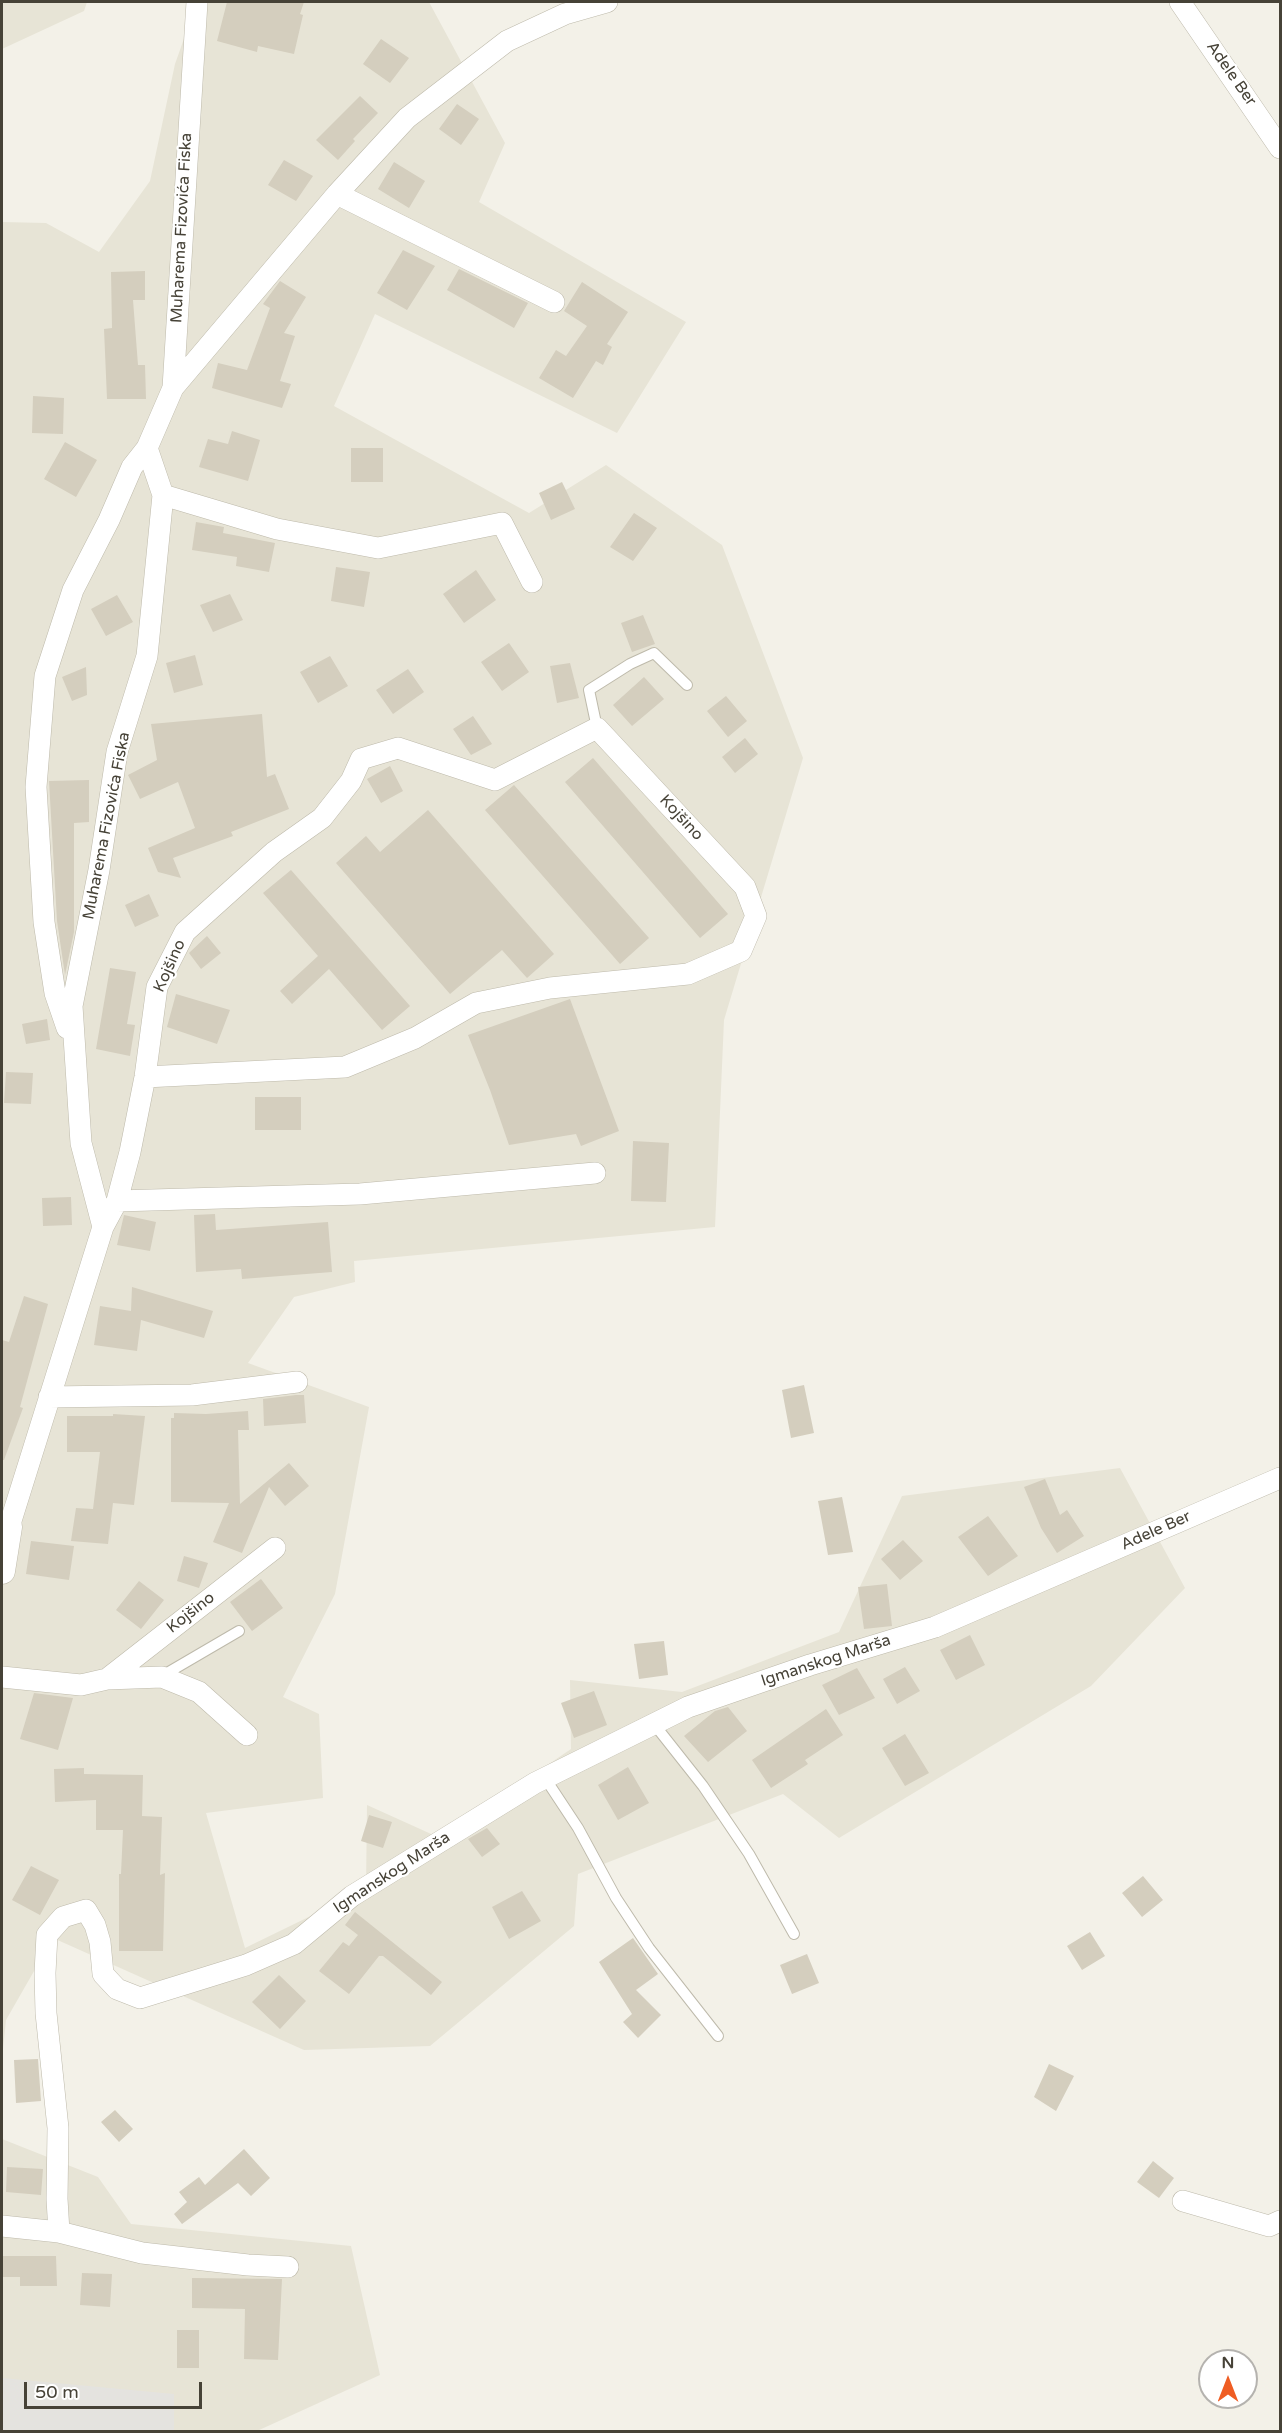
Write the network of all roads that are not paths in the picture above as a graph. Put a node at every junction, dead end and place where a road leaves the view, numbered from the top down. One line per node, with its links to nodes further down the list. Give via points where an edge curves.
1 (196, 2): 7 (street, Muharema Fizovića Fiska)
2 (607, 2): 5 (street, via 565,14 507,41 407,118)
3 (1180, 2): 4 (street, Adele Ber)
4 (1281, 148)
5 (337, 194): 6 (street); 7 (street)
6 (554, 302)
7 (173, 388): 8 (street, Muharema Fizovića Fiska)
8 (147, 448): 9 (street, Muharema Fizovića Fiska); 13 (street, Muharema Fizovića Fiska, via 132,467 73,590 45,676 36,787 44,922 55,993)
9 (163, 495): 10 (street, via 277,529 378,549 502,523); 13 (street, Muharema Fizovića Fiska, via 147,656 117,752 72,1006)
10 (532, 582)
11 (687, 685): 12 (lane, via 654,653 630,664 589,690)
12 (597, 728): 14 (street, Kojšino, via 495,780 398,748 361,759 351,781 322,818 274,852 185,932 157,987); 14 (street, Kojšino, via 745,887 756,916 741,951 688,974 550,987 476,1003 415,1038 345,1067)
13 (74, 1051): 17 (street, Muharema Fizovića Fiska, via 81,1143)
14 (146, 1077): 16 (street, Kojšino)
15 (595, 1173): 16 (street, via 360,1194)
16 (117, 1201): 17 (street, Kojšino)
17 (103, 1227): 19 (street, Kojšino)
18 (297, 1382): 19 (street, via 192,1395)
19 (49, 1397): 21 (street, Kojšino)
20 (1281, 1478): 24 (street, Adele Ber)
21 (5, 1519): 23 (street, Kojšino)
22 (275, 1548): 28 (street, Kojšino)
23 (2, 1572)
24 (1032, 1585): 29 (street, Igmanskog Marša, via 935,1628 810,1665 688,1707)
25 (239, 1631): 27 (lane)
26 (2, 1677): 28 (street, Kojšino, via 81,1685)
27 (162, 1677): 28 (street, Kojšino); 30 (street, Kojšino, via 200,1692)
28 (107, 1679)
29 (654, 1724): 31 (street, Igmanskog Marša); 32 (lane, via 704,1786)
30 (247, 1735)
31 (545, 1778): 33 (lane, via 644,1940); 37 (street, Igmanskog Marša, via 352,1896 294,1944 246,1965 140,1998 117,1989 103,1974 100,1942 86,1910 63,1917 47,1935 45,1973 58,2128)
32 (794, 1934)
33 (718, 2036)
34 (1183, 2201): 35 (street, via 1269,2226)
35 (1281, 2221)
36 (2, 2226): 37 (street)
37 (60, 2232): 38 (street, via 142,2253)
38 (288, 2267)

